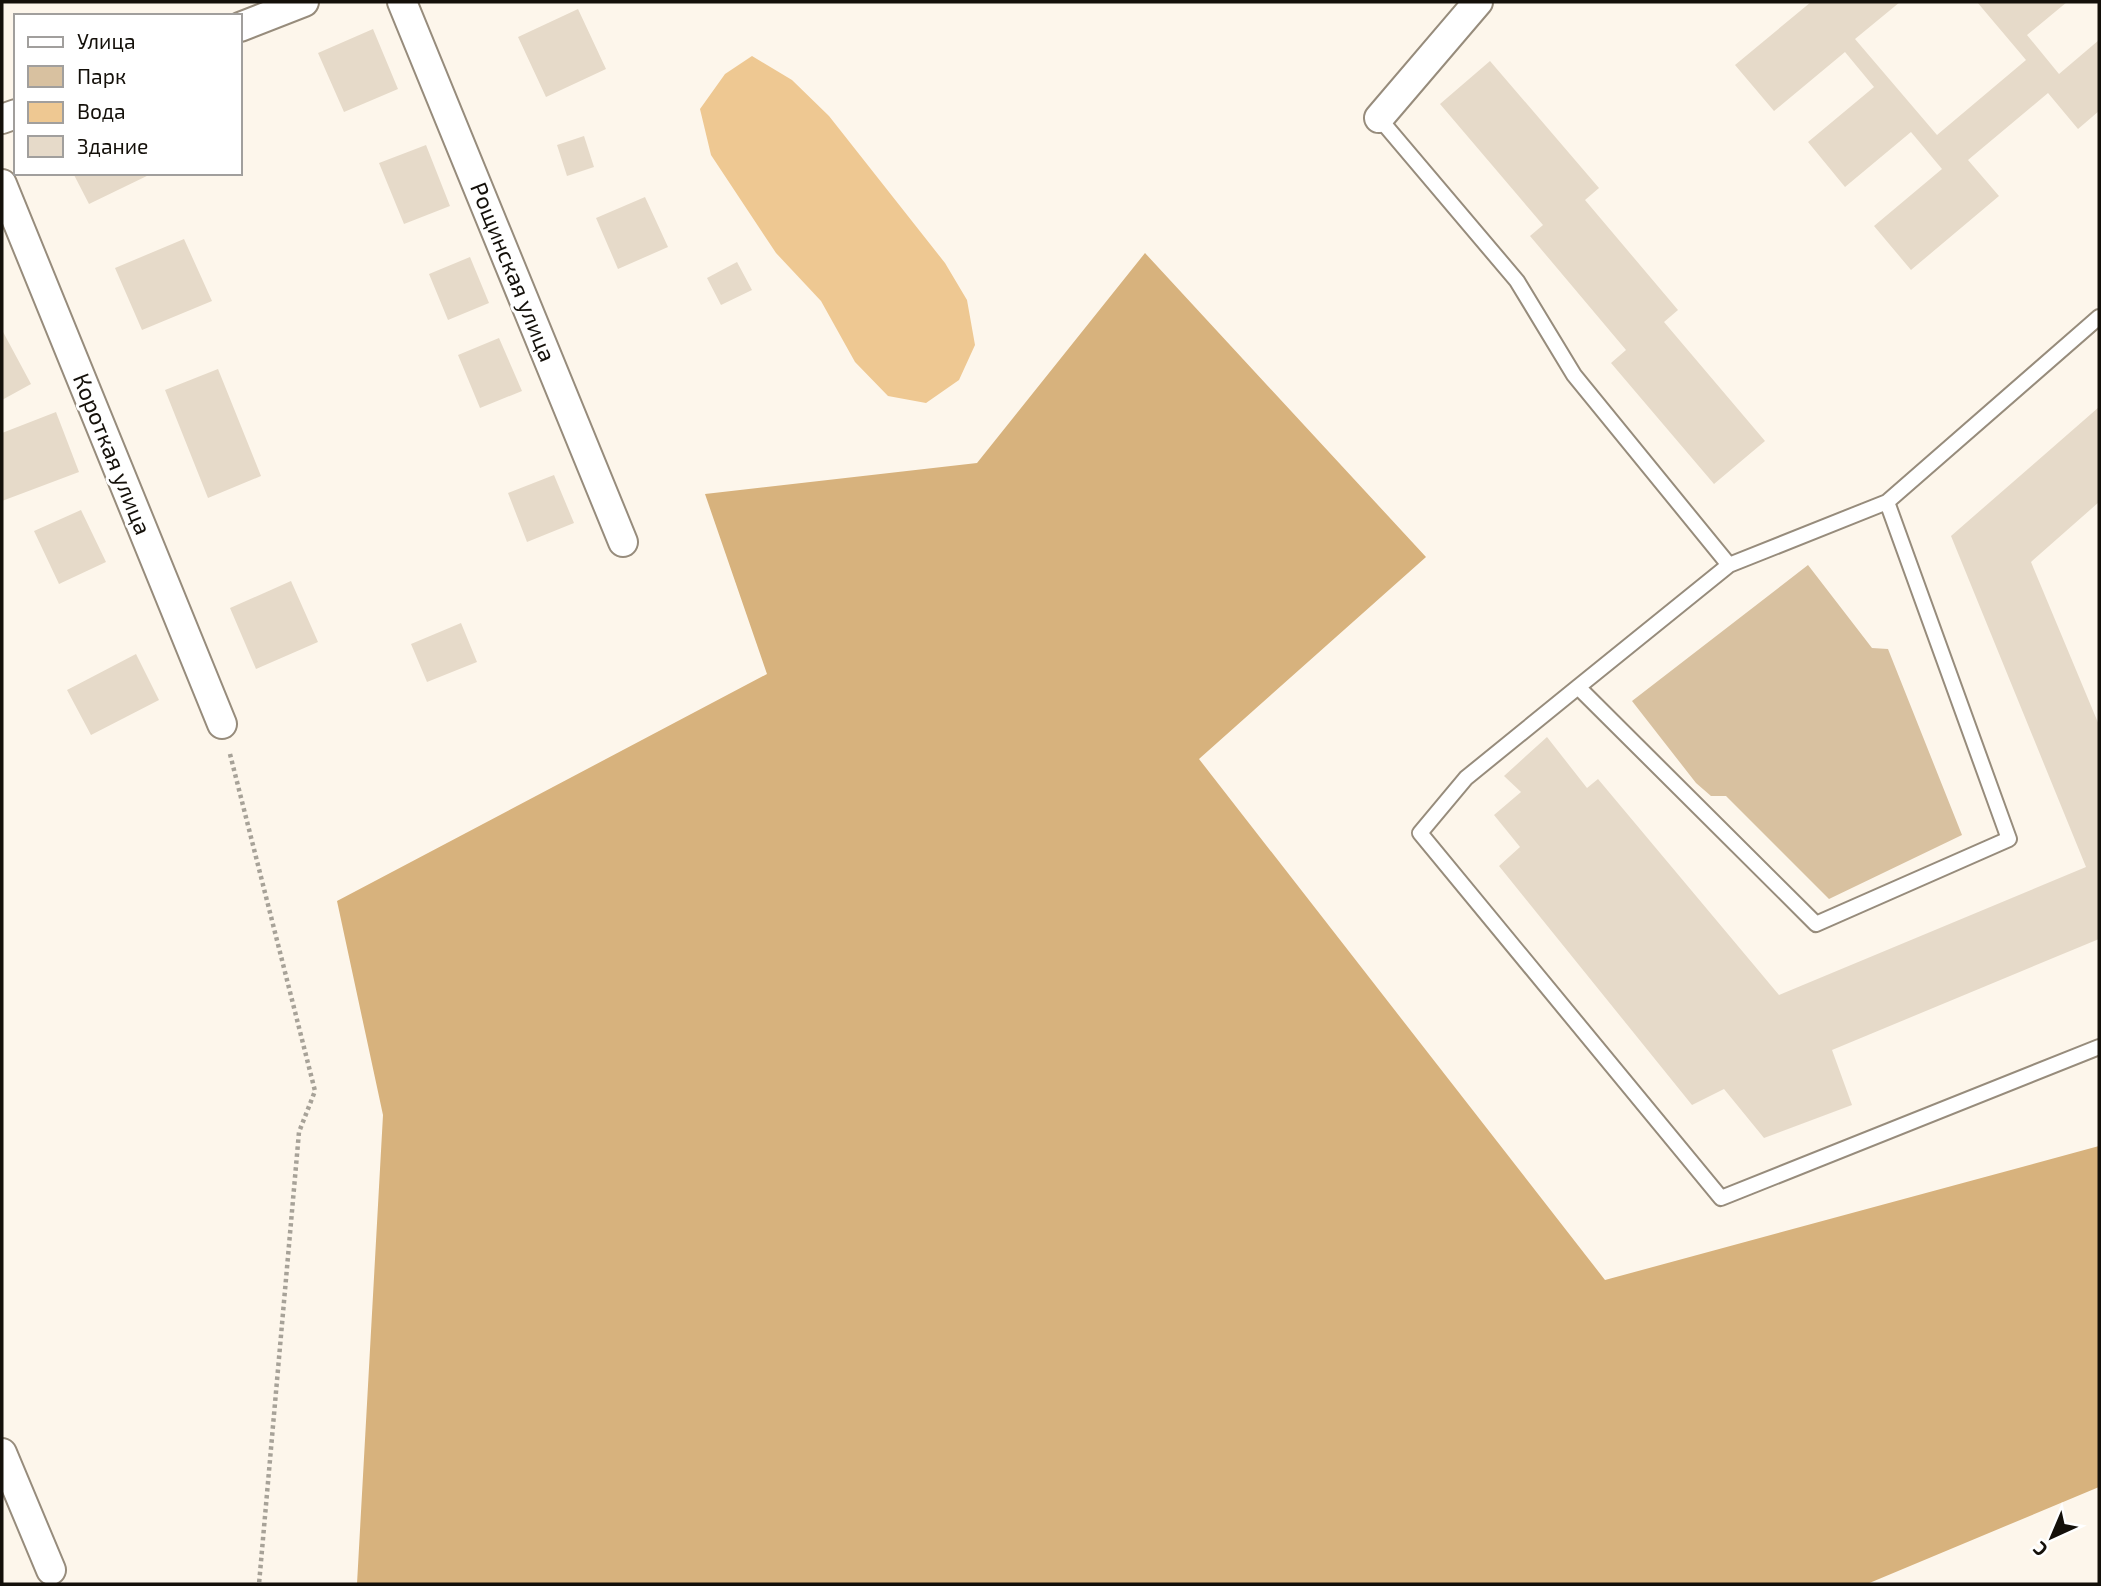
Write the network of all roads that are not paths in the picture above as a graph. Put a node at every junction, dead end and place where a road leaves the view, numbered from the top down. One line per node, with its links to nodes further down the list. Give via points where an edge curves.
1 (304, 2): 4 (street)
2 (402, 2): 9 (street, Рощинская улица)
3 (1478, 2): 5 (street)
4 (242, 26)
5 (1379, 118): 10 (lane, via 1517,281 1574,375)
6 (2, 184): 12 (street, Короткая улица)
7 (2099, 317): 8 (lane)
8 (1886, 502): 10 (lane); 11 (lane, via 2009,839 1816,924)
9 (623, 542)
10 (1729, 565): 11 (lane)
11 (1578, 687): 13 (lane, via 1466,778 1420,834 1721,1198)
12 (222, 724)
13 (2099, 1047)
14 (2, 1453): 15 (street)
15 (46, 1577)

